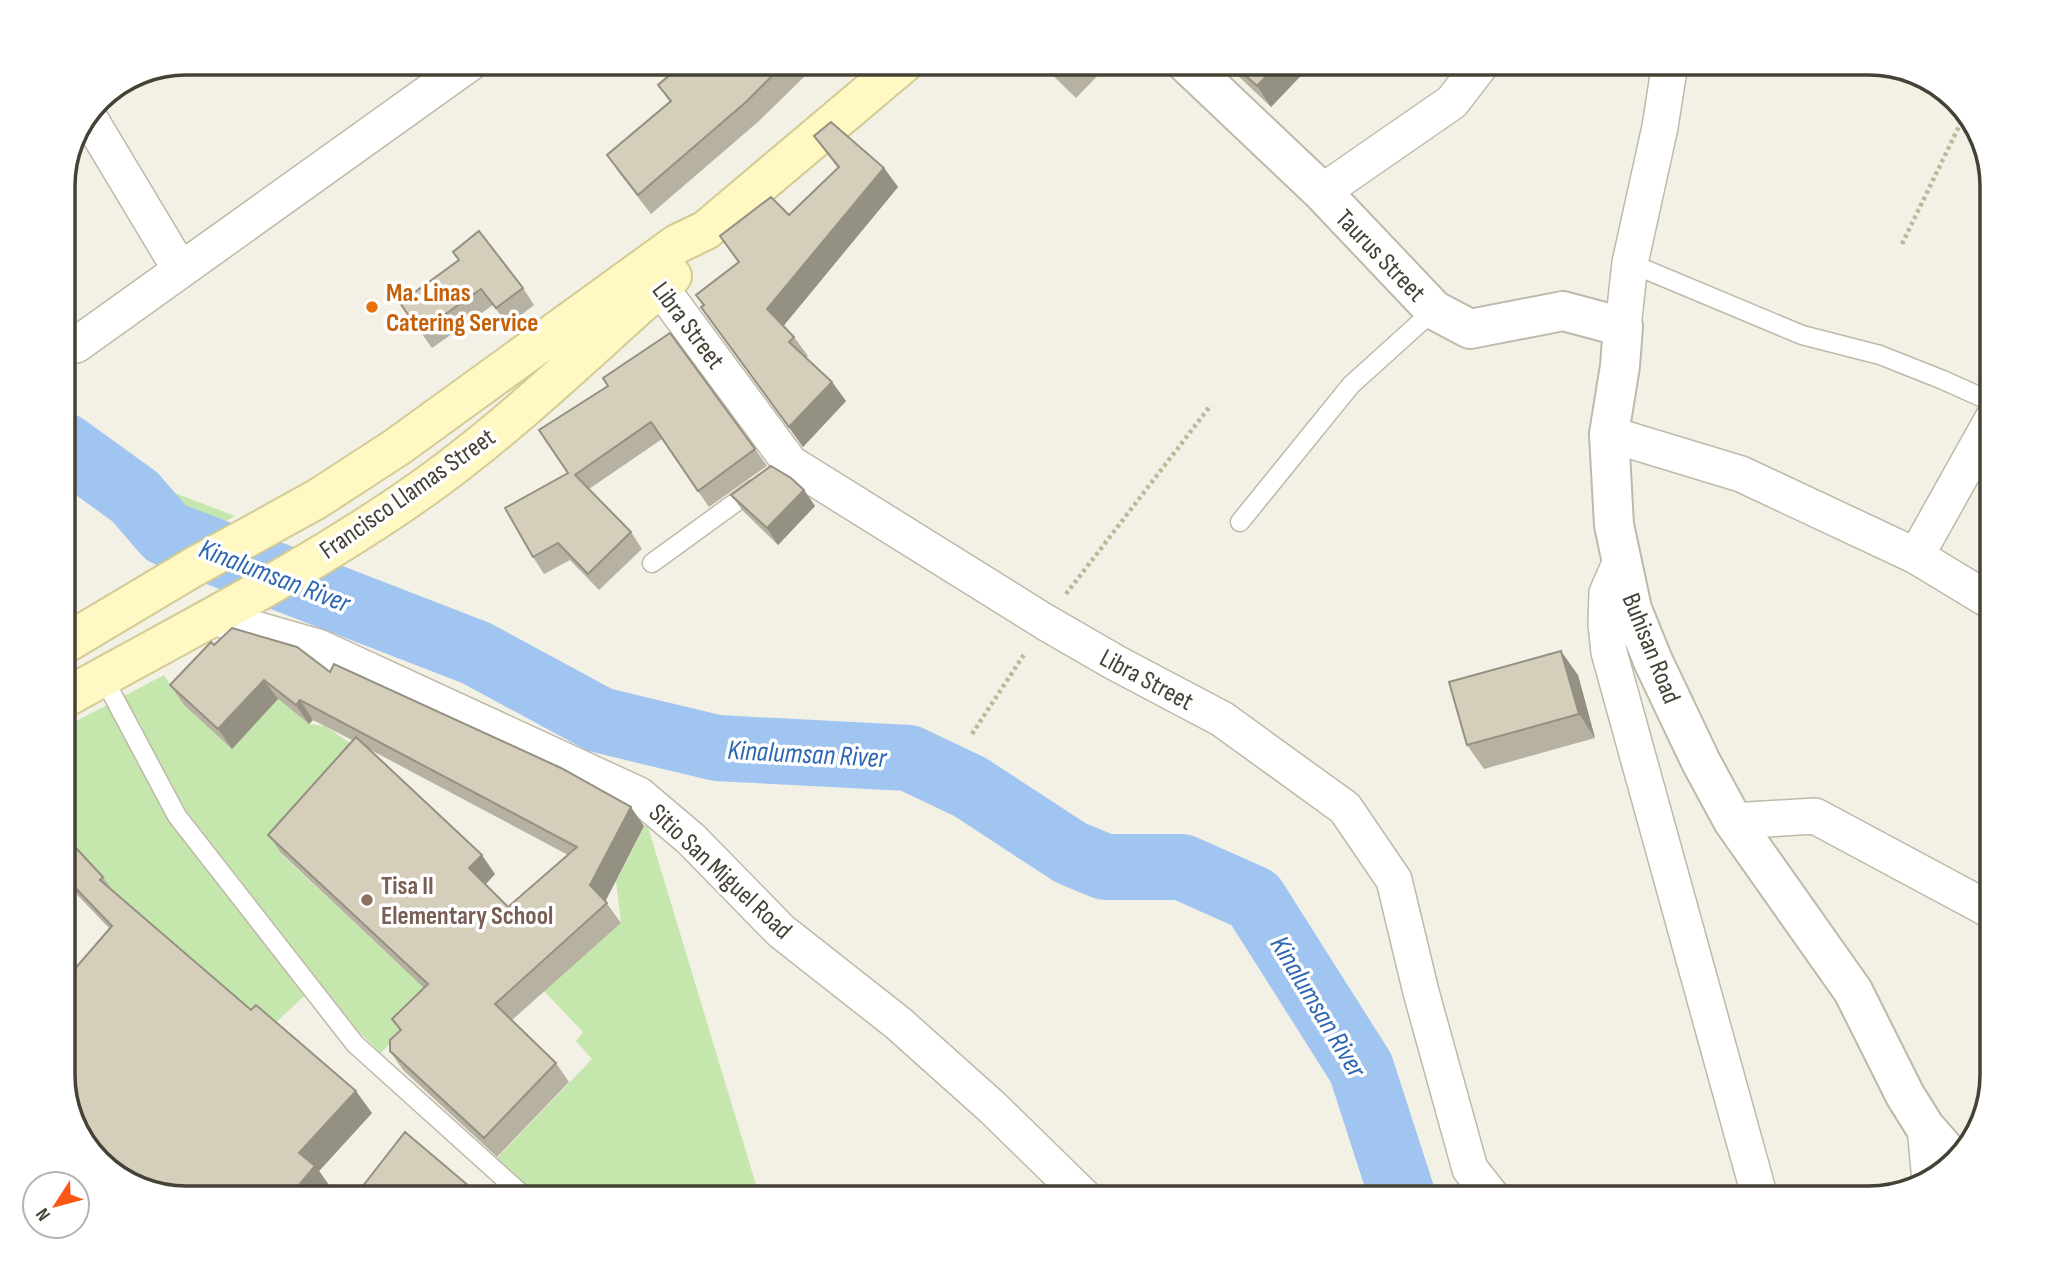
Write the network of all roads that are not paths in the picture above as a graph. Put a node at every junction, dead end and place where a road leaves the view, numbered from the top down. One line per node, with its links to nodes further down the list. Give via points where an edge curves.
1 (453, 75): 9 (street)
2 (890, 75): 10 (main road, Francisco Llamas Street, via 706,230 688,261)
3 (1199, 75): 7 (street, Taurus Street)
4 (1473, 75): 7 (street, via 1452,102)
5 (1668, 75): 8 (street, Buhisan Road)
6 (94, 125): 9 (street)
7 (1322, 192): 11 (street, Taurus Street)
8 (1630, 263): 12 (street, Buhisan Road); 14 (lane, via 1802,335 1880,355)
9 (180, 269): 13 (street)
10 (653, 277): 17 (street, Libra Street); 23 (main road, Francisco Llamas Street, via 500,429 342,543); 24 (main road, Francisco Llamas Street, via 317,499)
11 (1434, 310): 12 (street, Taurus Street, via 1470,329 1563,311); 18 (lane, via 1351,385)
12 (1623, 327): 15 (street, Buhisan Road)
13 (76, 345)
14 (1980, 397)
15 (1609, 433): 19 (street, via 1741,474); 20 (street, Buhisan Road, via 1614,525)
16 (1980, 441): 19 (street)
17 (780, 470): 21 (lane); 34 (street, Libra Street, via 1222,719 1345,808 1394,880 1469,1169)
18 (1240, 522)
19 (1916, 556): 22 (street)
20 (1621, 561): 27 (street, Buhisan Road, via 1632,610 1653,661); 35 (street, via 1607,593 1609,652)
21 (652, 563)
22 (1980, 595)
23 (222, 611): 25 (main road, Francisco Llamas Street); 33 (street, Sitio San Miguel Road, via 318,647 639,795 691,839 781,930 898,1023)
24 (75, 638)
25 (103, 677): 26 (main road, Francisco Llamas Street); 32 (lane, via 177,816 355,1044)
26 (75, 692)
27 (1733, 821): 28 (street, via 1815,816); 29 (street, Buhisan Road, via 1853,991)
28 (1980, 905)
29 (1925, 1128): 30 (street, Buhisan Road); 31 (street)
30 (1947, 1153)
31 (1929, 1168)
32 (513, 1186)
33 (1073, 1186)
34 (1483, 1186)
35 (1757, 1186)

